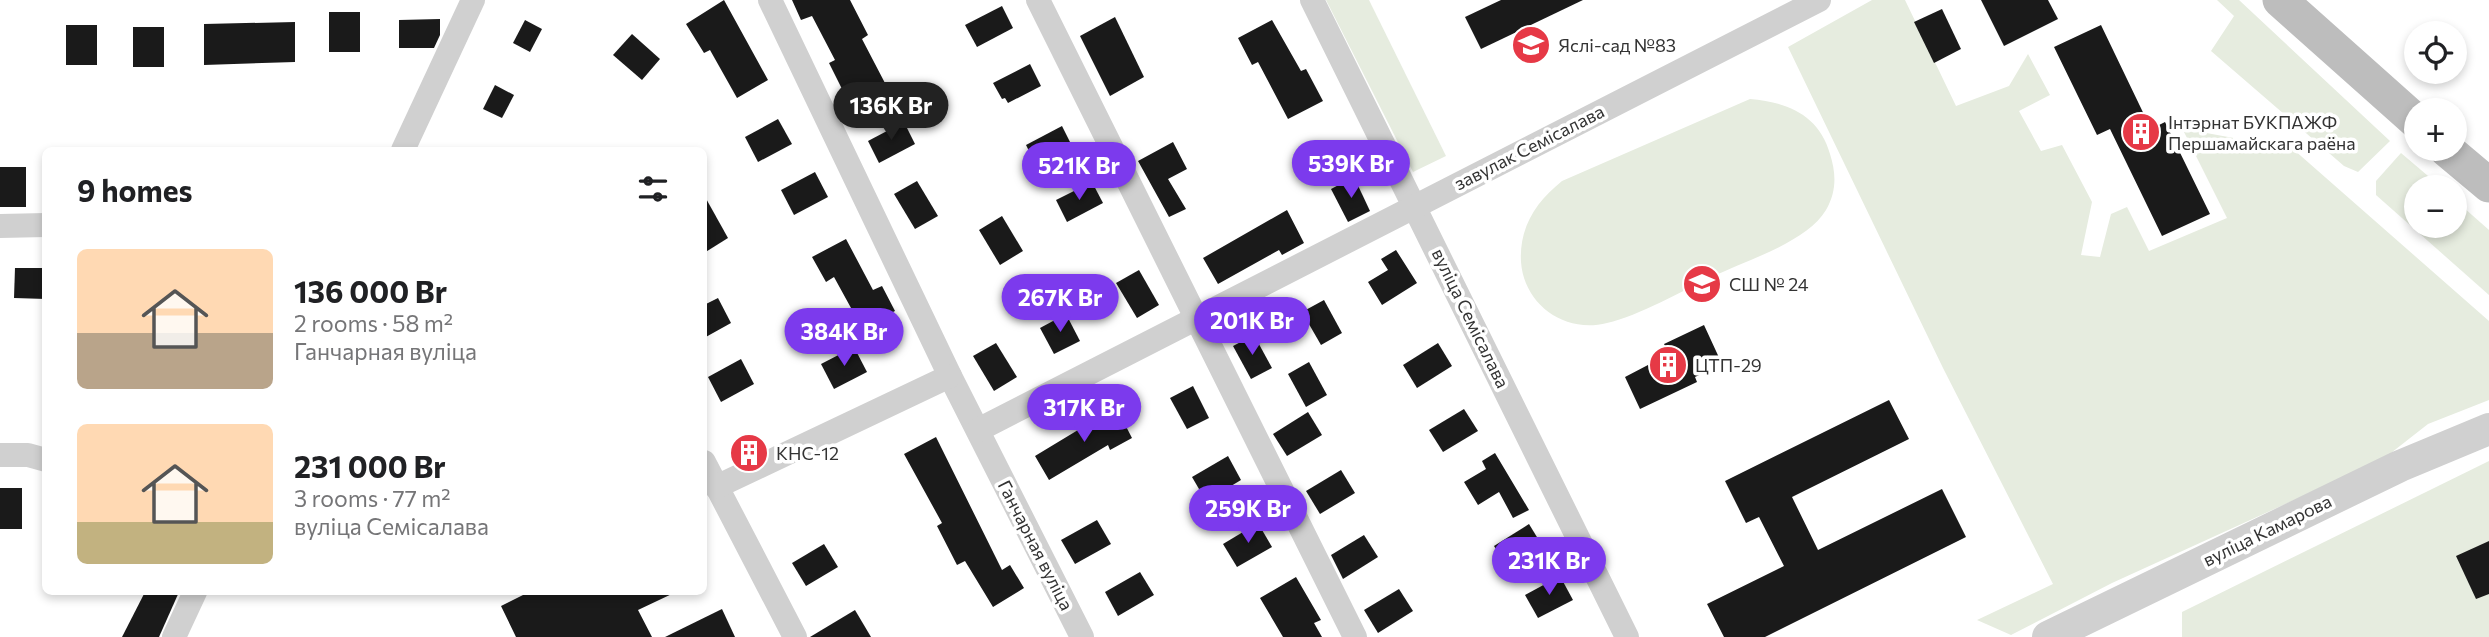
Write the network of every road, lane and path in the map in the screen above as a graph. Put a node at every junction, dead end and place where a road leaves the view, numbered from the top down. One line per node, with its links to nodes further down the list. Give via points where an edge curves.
1 (473, 0): 8 (street)
2 (770, 0): 15 (street, Ганчарная вуліца)
3 (1038, 0): 14 (street)
4 (1312, 0): 11 (street, вуліца Семісалава)
5 (1819, 0): 11 (street, завулак Семісалава)
6 (2280, 0): 7 (main road)
7 (2404, 110)
8 (404, 147)
9 (2460, 161): 10 (main road)
10 (2489, 185)
11 (1415, 204): 14 (street, завулак Семісалава); 27 (street, вуліца Семісалава)
12 (42, 225): 13 (street)
13 (0, 226)
14 (1198, 317): 17 (street, завулак Семісалава); 26 (street)
15 (950, 376): 17 (street, Ганчарная вуліца); 21 (street)
16 (2489, 429): 28 (street, вуліца Камарова, via 2380,476)
17 (978, 430): 25 (street, Ганчарная вуліца)
18 (0, 454): 19 (street)
19 (42, 459)
20 (707, 468): 21 (street)
21 (716, 486): 24 (street)
22 (194, 595): 23 (street)
23 (174, 637)
24 (795, 637)
25 (1082, 637)
26 (1355, 637)
27 (1627, 637)
28 (2048, 637)

